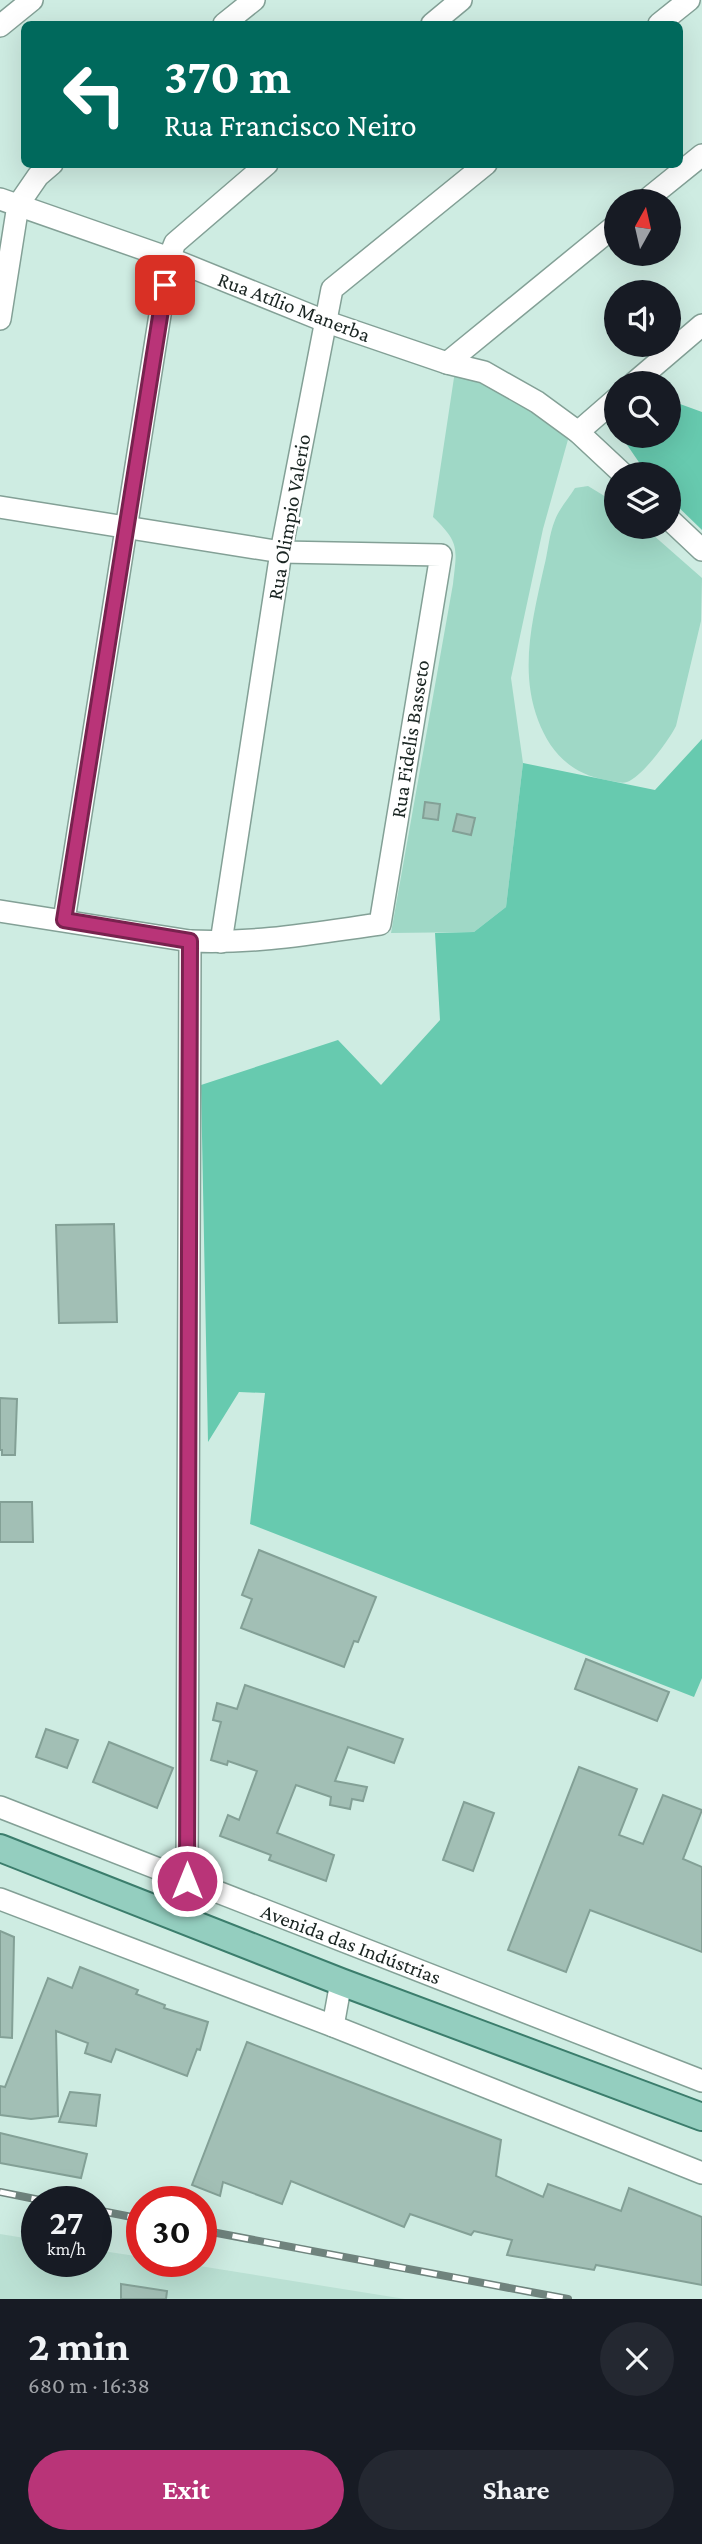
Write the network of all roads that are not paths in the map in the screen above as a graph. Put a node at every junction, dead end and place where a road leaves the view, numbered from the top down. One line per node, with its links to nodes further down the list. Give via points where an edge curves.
1 (32, 0): 8 (street)
2 (254, 0): 5 (street)
3 (461, 0): 6 (street)
4 (689, 0): 7 (street)
5 (228, 21)
6 (436, 21)
7 (663, 21)
8 (0, 26)
9 (702, 155): 13 (street)
10 (47, 168): 14 (street)
11 (263, 168): 16 (street, via 175,243)
12 (481, 168): 18 (street, Rua Olimpio Valerio, via 332,289)
13 (660, 189)
14 (9, 202): 16 (street, Rua Atílio Manerba); 17 (street)
15 (604, 235): 20 (street)
16 (169, 258): 18 (street, Rua Atílio Manerba); 26 (street)
17 (0, 319)
18 (327, 322): 20 (street, Rua Atílio Manerba); 29 (street, Rua Olimpio Valerio)
19 (702, 325): 21 (street)
20 (447, 363): 23 (street, Rua Atílio Manerba, via 484,372)
21 (648, 371)
22 (604, 409): 23 (street)
23 (578, 432): 24 (street, Rua Atílio Manerba)
24 (610, 462)
25 (0, 507): 26 (street)
26 (125, 527): 29 (street); 31 (street)
27 (681, 530): 28 (street)
28 (702, 550)
29 (281, 552): 33 (street, Rua Olimpio Valerio); 33 (street, Rua Fidelis Basseto, via 440,555 380,924)
30 (0, 911): 31 (street)
31 (64, 920): 32 (street)
32 (190, 941): 33 (street); 36 (street)
33 (221, 942)
34 (0, 1807): 36 (street, Avenida das Indústrias)
35 (0, 1848): 38 (main road, Avenida das Indústrias)
36 (187, 1881): 40 (street, Avenida das Indústrias)
37 (0, 1899): 39 (street)
38 (341, 1982): 39 (street); 41 (main road, Avenida das Indústrias)
39 (332, 2026): 42 (street)
40 (702, 2081)
41 (702, 2117)
42 (702, 2173)

